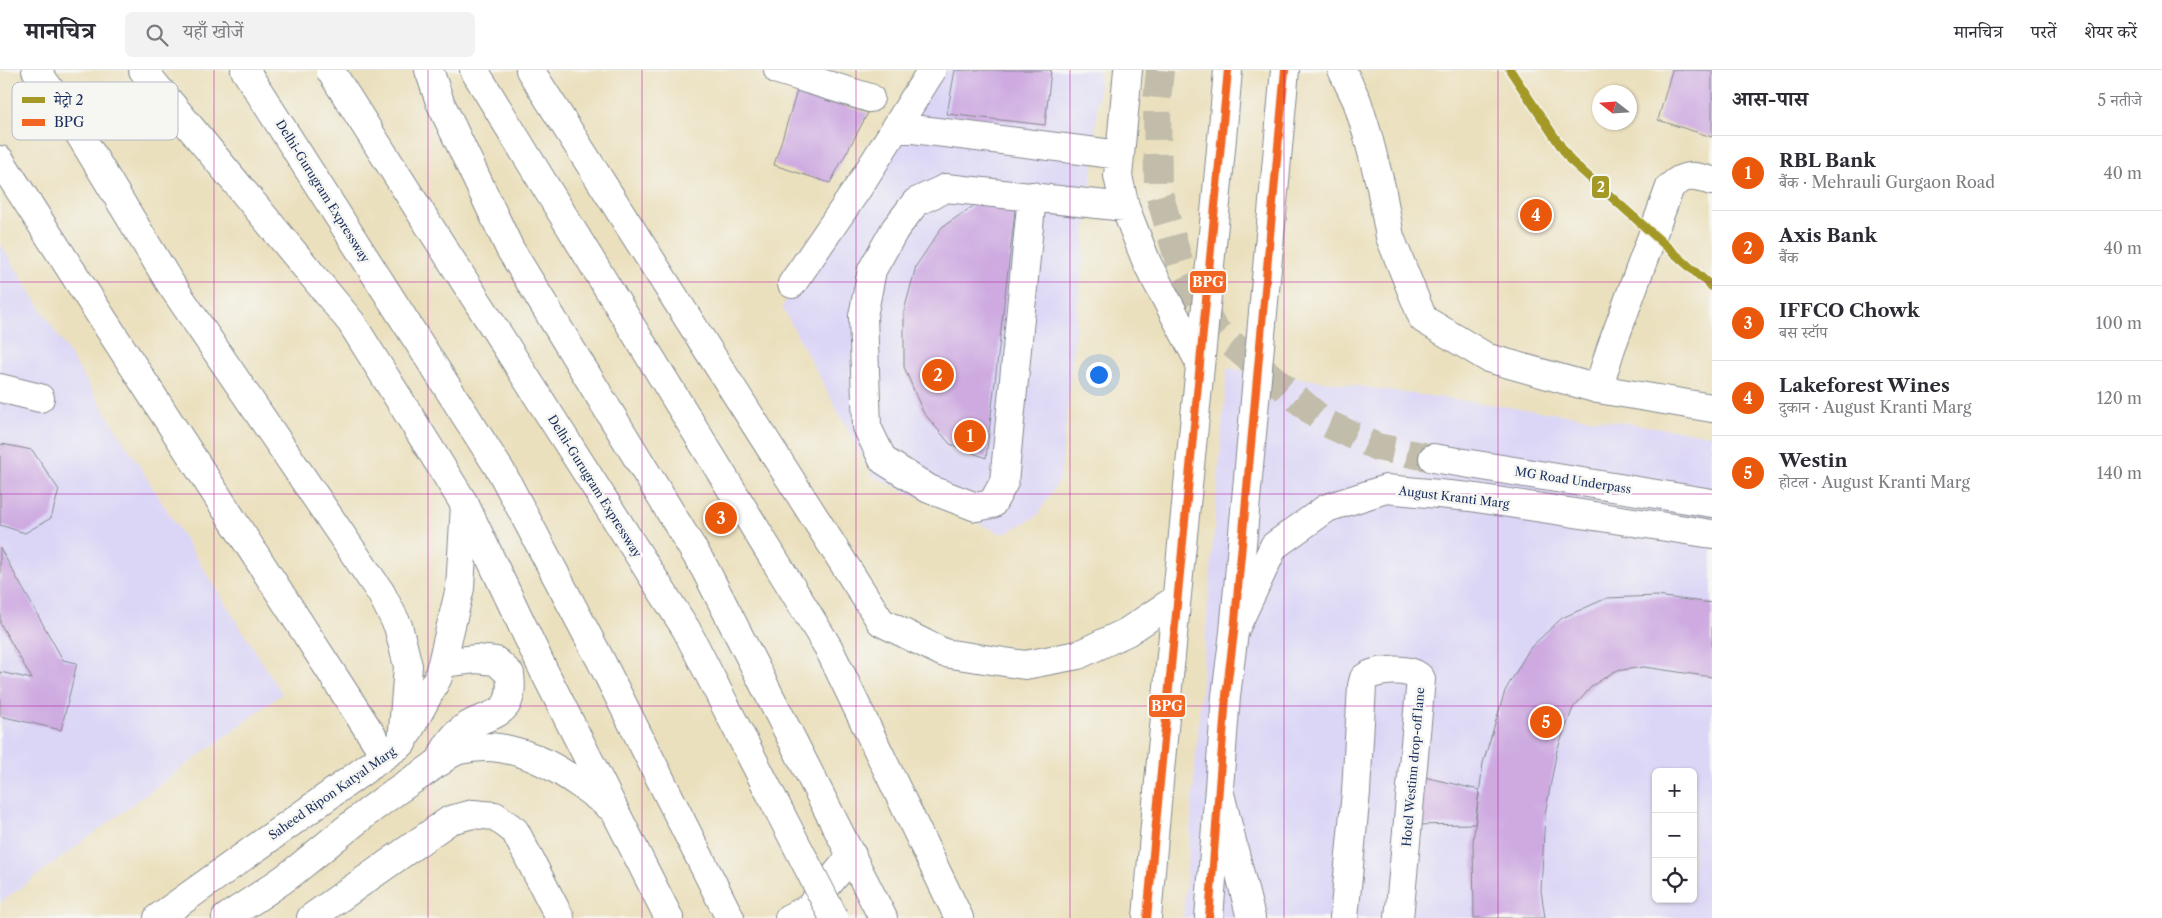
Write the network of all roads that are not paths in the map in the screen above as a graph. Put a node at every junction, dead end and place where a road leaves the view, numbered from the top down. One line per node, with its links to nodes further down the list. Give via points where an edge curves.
1 (36, 70): 15 (main road)
2 (143, 70): 16 (main road)
3 (245, 70): 52 (main road, Delhi-Gurugram Expressway, via 502,473 601,660)
4 (330, 70): 54 (main road, Delhi-Gurugram Expressway, bridge, via 686,629)
5 (429, 70): 46 (main road, via 440,102 510,249 705,569)
6 (474, 70): 56 (main road, via 828,647)
7 (530, 70): 39 (main road, via 880,622 944,653 1025,665 1078,655 1127,632)
8 (778, 70): 17 (main road)
9 (932, 70): 22 (main road)
10 (1128, 70): 24 (main road)
11 (1228, 70): 30 (main road)
12 (1285, 70): 40 (main road)
13 (1342, 70): 18 (main road)
14 (1360, 70): 18 (main road)
15 (45, 82)
16 (153, 82)
17 (870, 98)
18 (1357, 101): 32 (main road, via 1381,187 1390,237 1423,319 1488,358)
19 (178, 112): 21 (main road)
20 (178, 116): 21 (main road)
21 (181, 116): 37 (main road, via 351,322)
22 (898, 127): 24 (main road); 29 (main road)
23 (83, 140): 42 (main road, via 170,283 382,593 398,626 408,666)
24 (1120, 155): 28 (main road, via 1118,176)
25 (0, 160): 42 (main road)
26 (1712, 181): 32 (main road, via 1687,176 1670,187)
27 (1032, 196): 27 (main road, via 946,188 916,202 895,229 872,270 863,316 866,427 883,460 929,489 976,507 992,504 1004,482); 28 (main road)
28 (1124, 208): 30 (main road, via 1147,263)
29 (792, 284)
30 (1200, 364): 39 (main road)
31 (0, 388): 33 (main road)
32 (1598, 390): 34 (main road)
33 (40, 398)
34 (1712, 408)
35 (1433, 458): 36 (main road, MG Road Underpass)
36 (1712, 503)
37 (465, 505): 41 (main road, Saheed Ripon Katyal Marg, via 460,588); 45 (main road)
38 (1712, 534): 40 (main road, August Kranti Marg, via 1470,497 1386,489 1327,508 1274,546)
39 (1175, 600): 57 (main road)
40 (1234, 632): 44 (main road)
41 (442, 664): 42 (main road, Saheed Ripon Katyal Marg, via 438,677); 43 (main road, via 476,659 496,661 510,674 511,689 506,705 461,730 446,746)
42 (393, 749): 48 (main road, Saheed Ripon Katyal Marg)
43 (440, 762): 45 (main road, via 459,750 509,750 541,761 573,778); 49 (main road, via 383,798 290,874)
44 (1219, 788): 58 (main road); 59 (main road)
45 (614, 810): 51 (main road)
46 (852, 855): 53 (main road, via 808,909); 55 (main road)
47 (320, 915): 50 (main road, via 450,820 474,814 495,816 514,831)
48 (158, 918)
49 (226, 918)
50 (560, 918)
51 (669, 918)
52 (730, 918)
53 (789, 918)
54 (834, 918)
55 (883, 918)
56 (959, 918)
57 (1147, 918)
58 (1209, 918)
59 (1251, 918)
60 (1344, 918): 61 (main road, Hotel Westinn drop-off lane, via 1362,686 1364,678 1376,671 1413,673 1421,680)
61 (1399, 918)

